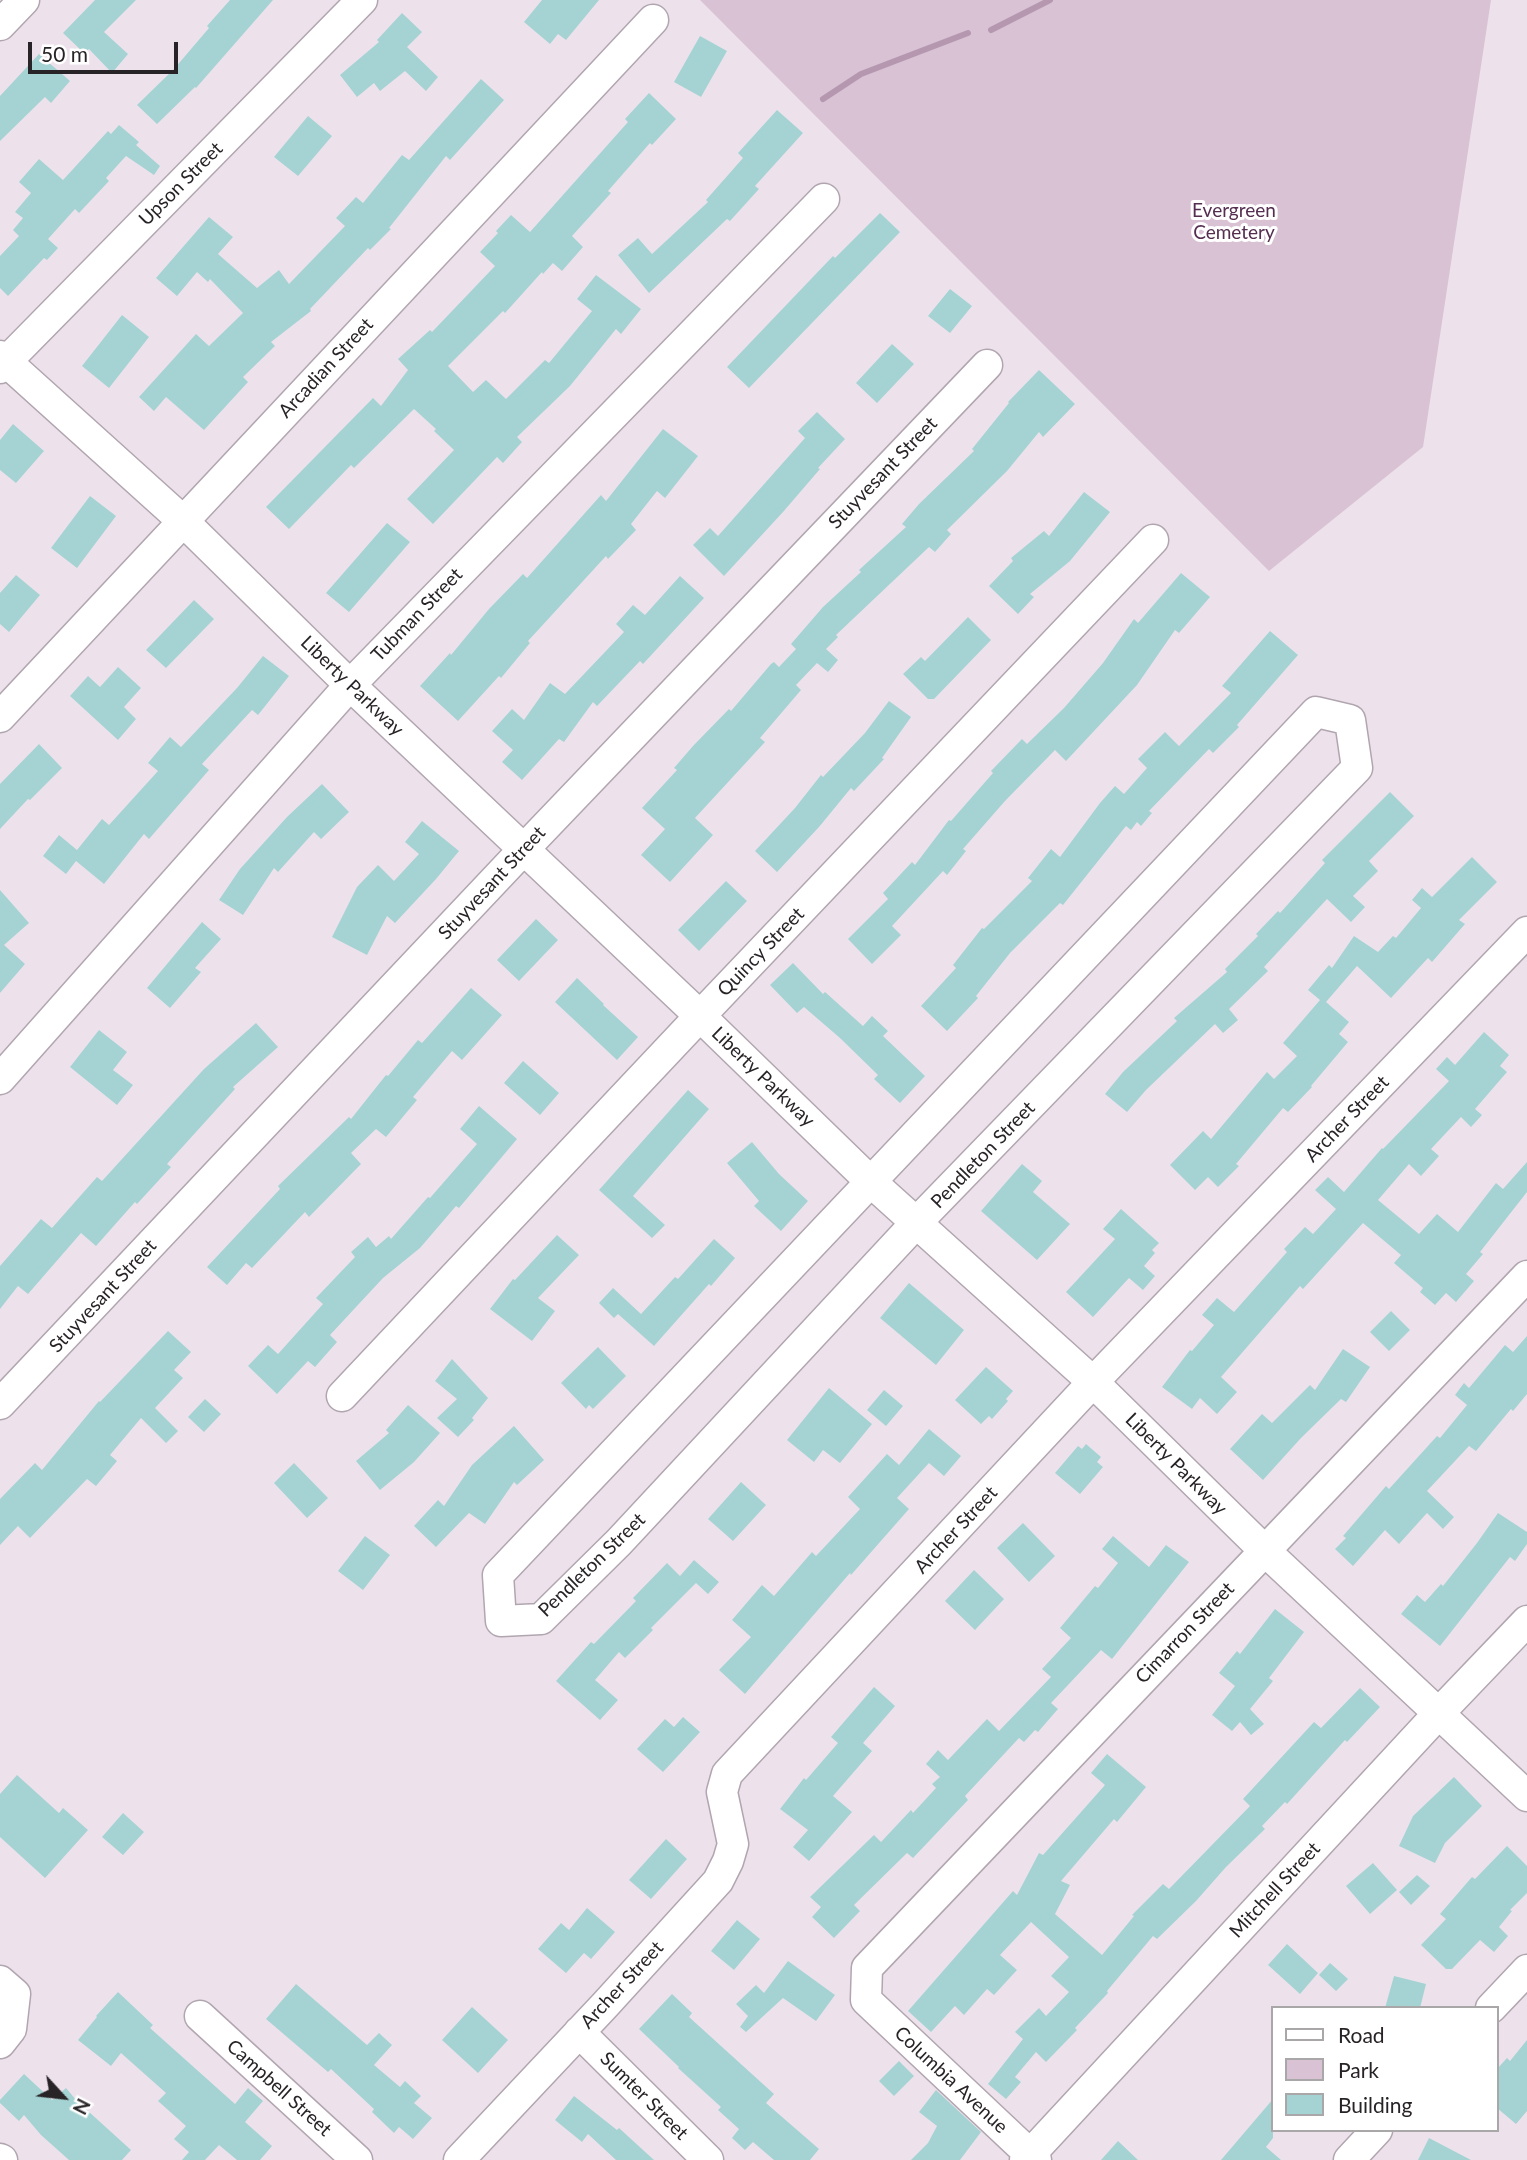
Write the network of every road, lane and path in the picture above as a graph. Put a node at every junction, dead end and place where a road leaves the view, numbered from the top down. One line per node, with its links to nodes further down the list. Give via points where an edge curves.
1 (24, 0): 4 (street)
2 (362, 0): 6 (street, Upson Street)
3 (653, 20): 8 (street, Arcadian Street)
4 (0, 25)
5 (824, 200): 10 (street, Tubman Street)
6 (2, 362): 8 (street, Liberty Parkway)
7 (987, 365): 12 (street, Stuyvesant Street)
8 (183, 521): 10 (street, Liberty Parkway); 11 (street, Arcadian Street)
9 (1153, 540): 14 (street, Quincy Street)
10 (350, 685): 12 (street, Liberty Parkway); 15 (street, Tubman Street)
11 (0, 717)
12 (524, 849): 14 (street, Liberty Parkway); 21 (street, Stuyvesant Street)
13 (1527, 932): 19 (street, Archer Street)
14 (700, 1016): 16 (street, Liberty Parkway); 20 (street, Quincy Street)
15 (0, 1079)
16 (870, 1181): 17 (street, Liberty Parkway); 17 (street, Pendleton Street, via 498,1575 500,1621 541,1619 619,1542); 17 (street, Pendleton Street, via 1316,712 1350,720 1357,768)
17 (916, 1223): 19 (street, Liberty Parkway)
18 (1527, 1276): 22 (street, Cimarron Street)
19 (1094, 1382): 22 (street, Liberty Parkway); 31 (street, Archer Street, via 727,1774 722,1792 733,1844 718,1881)
20 (342, 1396)
21 (0, 1405)
22 (1264, 1550): 24 (street, Liberty Parkway); 28 (street, Cimarron Street, via 867,1968)
23 (1527, 1621): 24 (street, Mitchell Street)
24 (1439, 1713): 25 (street, Liberty Parkway); 34 (street, Mitchell Street)
25 (1527, 1796)
26 (1527, 1970): 29 (street)
27 (7, 1988): 32 (street, via 11,2029)
28 (866, 2000): 34 (street, Columbia Avenue)
29 (1493, 2006)
30 (200, 2016): 35 (street, Campbell Street)
31 (579, 2032): 36 (street, Archer Street); 37 (street, Sumter Street)
32 (0, 2043)
33 (1375, 2132): 38 (street)
34 (1030, 2158)
35 (358, 2160)
36 (459, 2160)
37 (708, 2160)
38 (1349, 2160)

